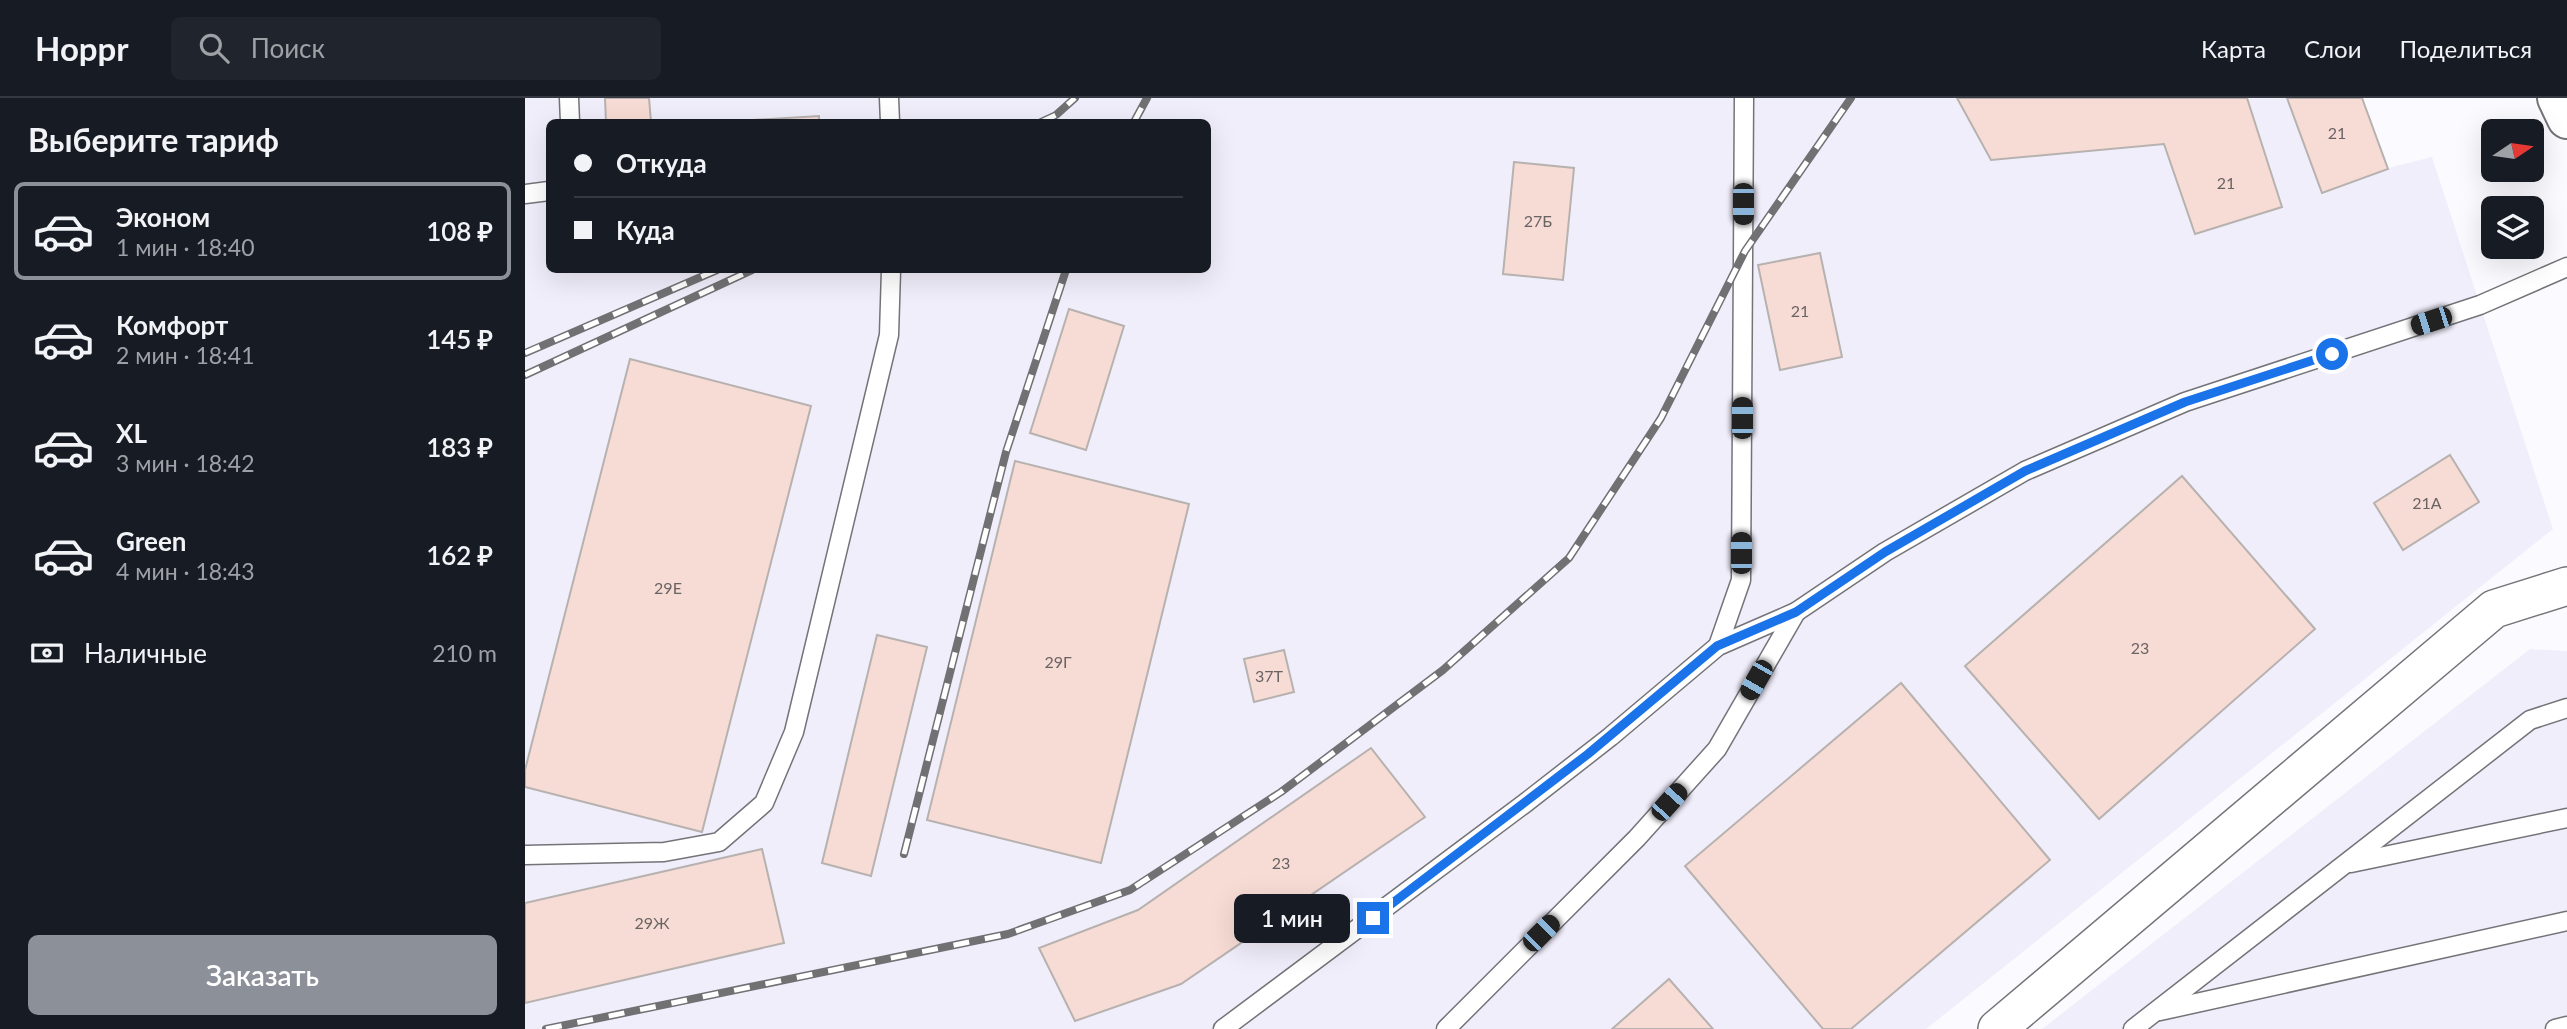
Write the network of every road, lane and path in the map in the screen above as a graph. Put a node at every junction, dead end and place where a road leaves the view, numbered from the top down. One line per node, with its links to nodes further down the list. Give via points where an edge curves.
1 (569, 98): 5 (lane)
2 (889, 98): 6 (lane)
3 (1744, 98): 14 (lane, via 1741,580)
4 (2557, 98): 7 (main road)
5 (571, 119)
6 (890, 119)
7 (2567, 119)
8 (546, 191): 9 (lane)
9 (525, 194)
10 (2567, 267): 13 (lane, via 2480,305 2185,402 2025,471 1885,552)
11 (891, 273): 17 (lane, via 886,348 794,732 764,803 719,842 664,852)
12 (2567, 586): 24 (street, via 2494,609)
13 (1796, 612): 14 (lane); 23 (lane, via 1717,749 1637,838)
14 (1717, 646): 22 (lane, via 1534,796)
15 (2567, 708): 18 (lane, via 2530,720)
16 (2567, 818): 18 (lane)
17 (525, 855)
18 (2345, 864): 20 (lane)
19 (2567, 920): 20 (lane)
20 (2154, 1012): 25 (lane)
21 (2567, 1026): 26 (lane)
22 (1223, 1029)
23 (1446, 1029)
24 (1997, 1029)
25 (2133, 1029)
26 (2556, 1029)

